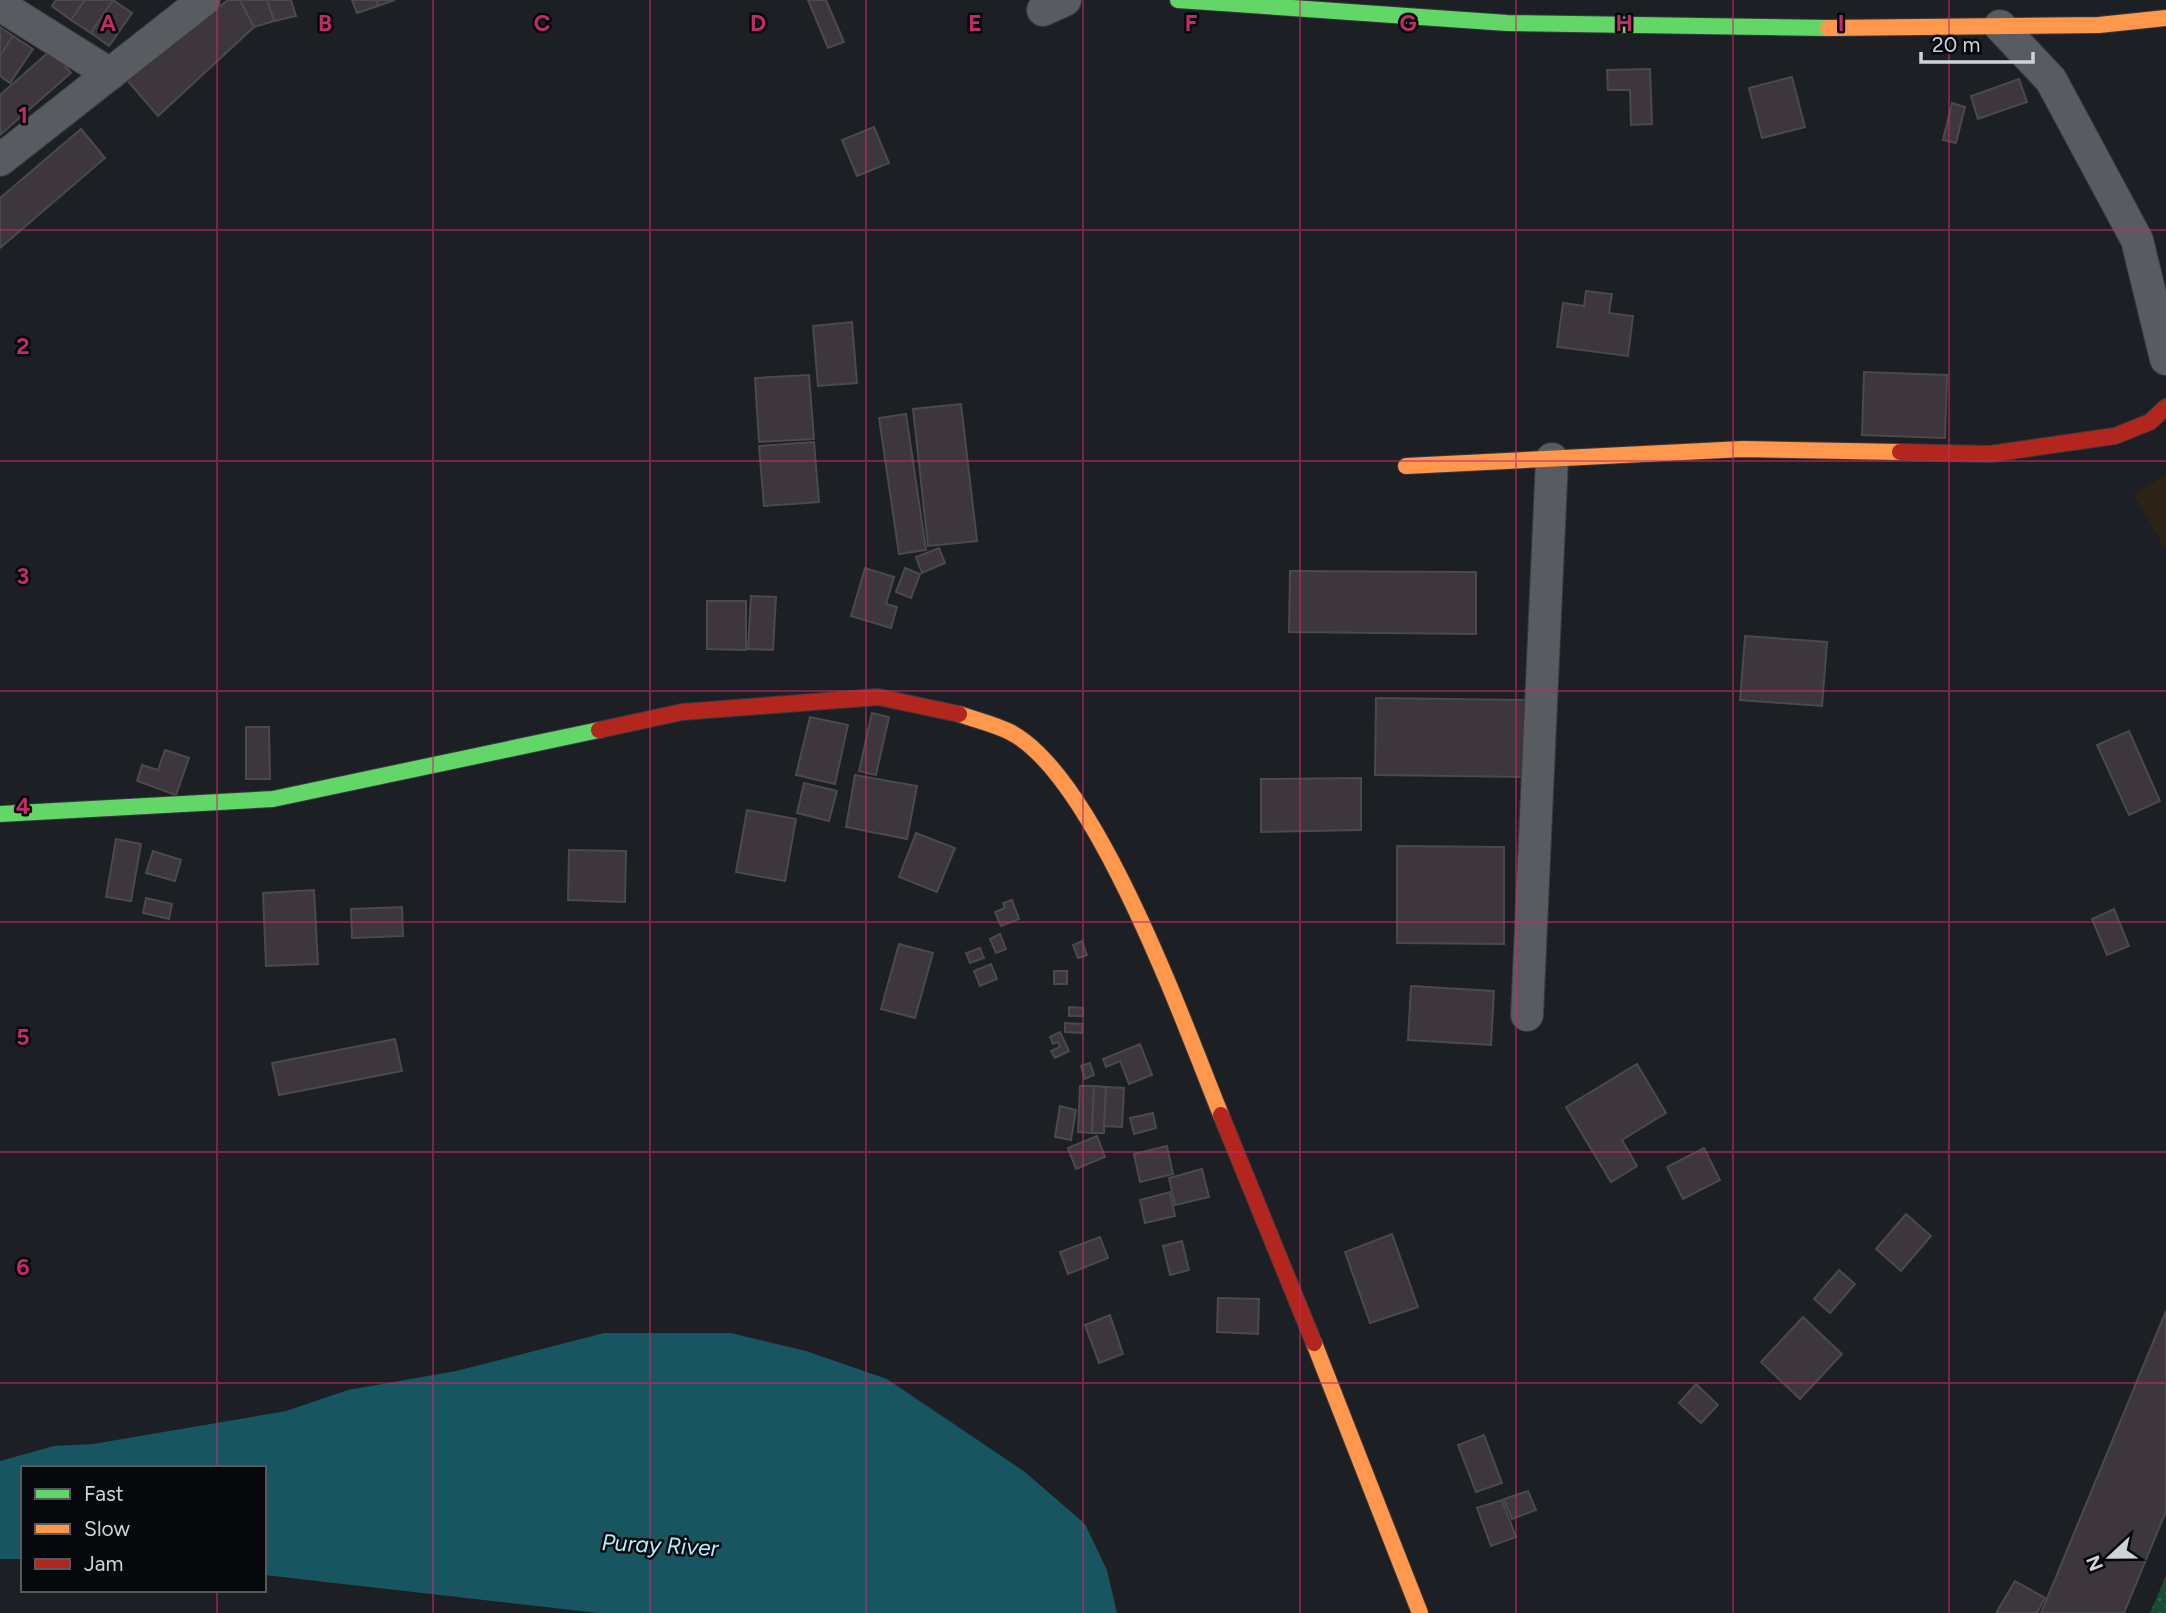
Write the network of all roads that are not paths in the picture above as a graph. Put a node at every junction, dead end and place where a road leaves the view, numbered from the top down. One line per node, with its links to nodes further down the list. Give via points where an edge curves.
1 (204, 0): 6 (street)
2 (1178, 0): 5 (street, via 1507,23)
3 (0, 5): 6 (street)
4 (2166, 18): 5 (street, via 2099,25)
5 (2000, 26): 8 (street, via 2051,80 2137,240)
6 (110, 74): 7 (street)
7 (0, 160)
8 (2166, 359)
9 (2166, 407): 10 (street, via 2150,422 2115,436 1990,454 1743,449)
10 (1552, 459): 11 (street); 13 (street)
11 (1406, 466)
12 (0, 814): 14 (street, via 273,799 682,712 877,697 953,712 1011,732 1052,767 1140,916)
13 (1527, 1015)
14 (1420, 1613)

